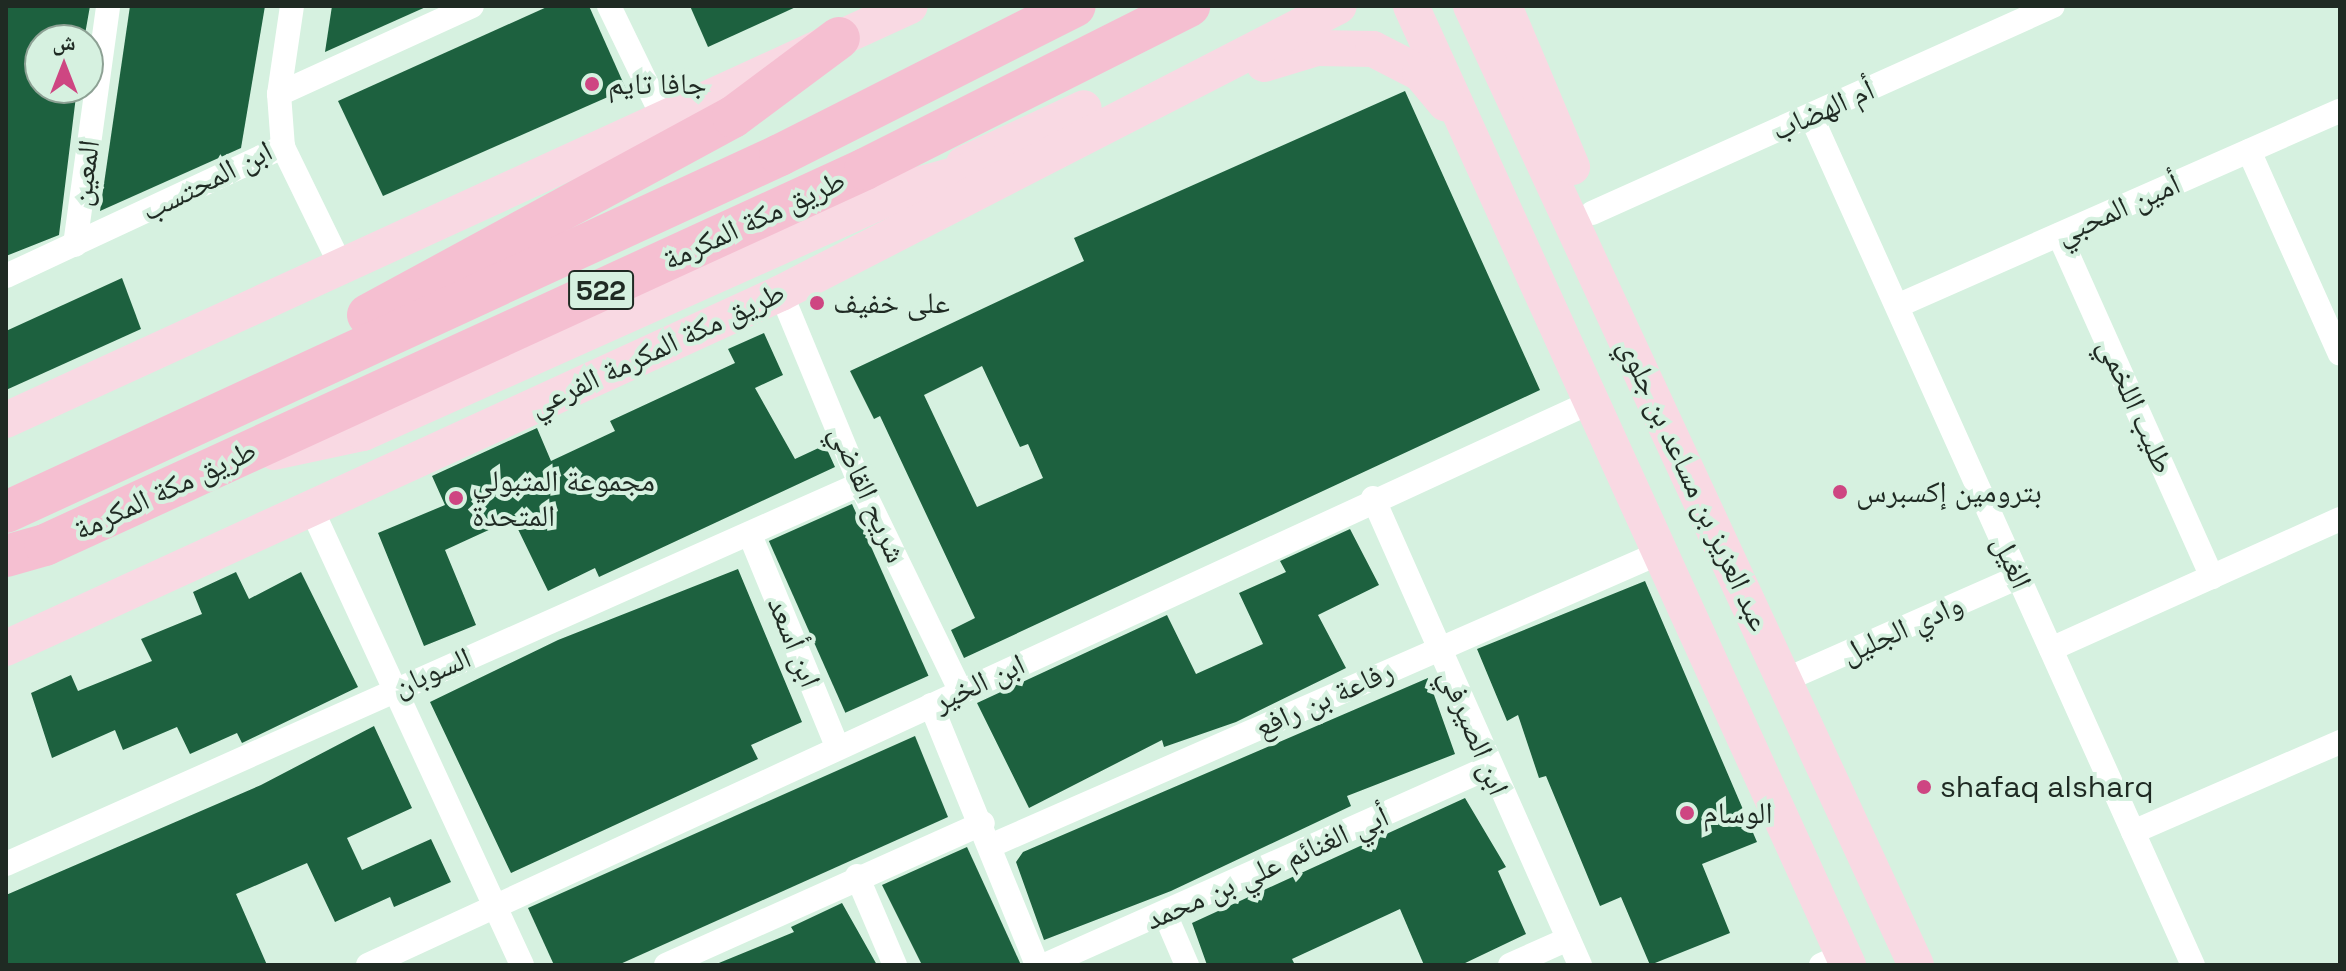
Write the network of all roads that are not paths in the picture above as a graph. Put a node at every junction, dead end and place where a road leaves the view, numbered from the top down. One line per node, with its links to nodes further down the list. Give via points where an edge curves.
1 (108, 6): 29 (street, المعين)
2 (292, 6): 17 (street, ابن المحتسب)
3 (472, 6): 17 (street)
4 (609, 6): 21 (street)
5 (910, 6): 15 (main road)
6 (1075, 6): 38 (highway, طريق مكة المكرمة / 522, via 780,155)
7 (1189, 6): 39 (highway, طريق مكة المكرمة / 522, via 865,169)
8 (1299, 6): 26 (main road)
9 (1339, 6): 19 (main road, طريق مكة المكرمة الفرعي)
10 (1462, 6): 16 (main road)
11 (1471, 6): 16 (main road, عبد العزيز بن مساعد بن جلوي)
12 (1504, 6): 27 (main road)
13 (2053, 6): 20 (street, أم الهضاب)
14 (1413, 8): 22 (main road, عبد العزيز بن مساعد بن جلوي)
15 (839, 38): 21 (main road); 38 (highway, via 733,117)
16 (1489, 47): 35 (main road, عبد العزيز بن مساعد بن جلوي)
17 (279, 94): 24 (street, ابن المحتسب)
18 (2340, 111): 25 (street, أمين المحبي)
19 (1127, 112): 22 (main road, via 1289,56 1349,46 1394,56 1420,73); 23 (main road, طريق مكة المكرمة الفرعي)
20 (1811, 116): 27 (street, أم الهضاب); 33 (street, الغيل)
21 (663, 117): 30 (main road)
22 (1472, 135): 36 (main road, عبد العزيز بن مساعد بن جلوي)
23 (1067, 143): 26 (main road); 32 (main road, طريق مكة المكرمة الفرعي)
24 (283, 147): 29 (street, ابن المحتسب); 30 (street)
25 (2249, 151): 28 (street, أمين المحبي); 34 (street)
26 (918, 185): 39 (main road, via 363,433)
27 (1592, 213): 35 (main road, via 1640,320)
28 (2059, 235): 33 (street, أمين المحبي); 51 (street, طليب اللخمي)
29 (75, 245): 31 (street, ابن المحتسب)
30 (341, 266): 37 (main road)
31 (6, 276)
32 (781, 293): 40 (street, شريح القاضي); 43 (main road, طريق مكة المكرمة الفرعي)
33 (1897, 306): 50 (street, الغيل)
34 (2340, 354)
35 (1646, 382): 55 (main road, عبد العزيز بن مساعد بن جلوي)
36 (1591, 402): 42 (street, ابن الخير); 48 (main road, عبد العزيز بن مساعد بن جلوي)
37 (6, 420)
38 (121, 456): 41 (highway); 44 (highway, طريق مكة المكرمة / 522)
39 (222, 463): 47 (highway, طريق مكة المكرمة / 522)
40 (860, 484): 46 (street, السوبان); 57 (street, شريح القاضي)
41 (6, 497)
42 (1373, 498): 53 (street, ابن الصيرفي); 57 (street, ابن الخير)
43 (312, 510): 52 (main road, طريق مكة المكرمة الفرعي); 56 (street)
44 (6, 512)
45 (2340, 519): 51 (street)
46 (750, 535): 56 (street, السوبان); 60 (street, ابن أسعد)
47 (26, 550): 49 (highway, طريق مكة المكرمة)
48 (1659, 553): 53 (street, رفاعة بن رافع); 69 (main road, عبد العزيز بن مساعد بن جلوي)
49 (6, 573)
50 (2019, 577): 54 (street, الغيل); 55 (street, وادي الجليل)
51 (2212, 577): 54 (street)
52 (6, 648)
53 (1439, 648): 61 (street, ابن الصيرفي); 63 (street, رفاعة بن رافع)
54 (2051, 649): 62 (street, الغيل)
55 (1785, 680): 79 (main road, عبد العزيز بن مساعد بن جلوي)
56 (393, 689): 64 (street, السوبان); 66 (street)
57 (961, 692): 58 (street, ابن الخير)
58 (931, 705): 60 (street, ابن الخير); 63 (street)
59 (2340, 742): 62 (street)
60 (838, 748): 66 (street, ابن الخير)
61 (1488, 768): 67 (street, أبي الغنائم علي بن محمد); 68 (street, ابن الصيرفي)
62 (2133, 832): 80 (street, الغيل)
63 (987, 835): 65 (street, رفاعة بن رافع); 74 (street)
64 (6, 864)
65 (857, 876): 72 (street, رفاعة بن رافع); 73 (street)
66 (499, 904): 70 (street, ابن الخير); 71 (street)
67 (1165, 914): 75 (street, أبي الغنائم علي بن محمد); 76 (street)
68 (1568, 939): 77 (street); 78 (street, ابن الصيرفي)
69 (1837, 962)
70 (368, 965)
71 (522, 965)
72 (666, 965)
73 (895, 965)
74 (1037, 965)
75 (1045, 965)
76 (1187, 965)
77 (1510, 965)
78 (1580, 965)
79 (1916, 965)
80 (2193, 965)

